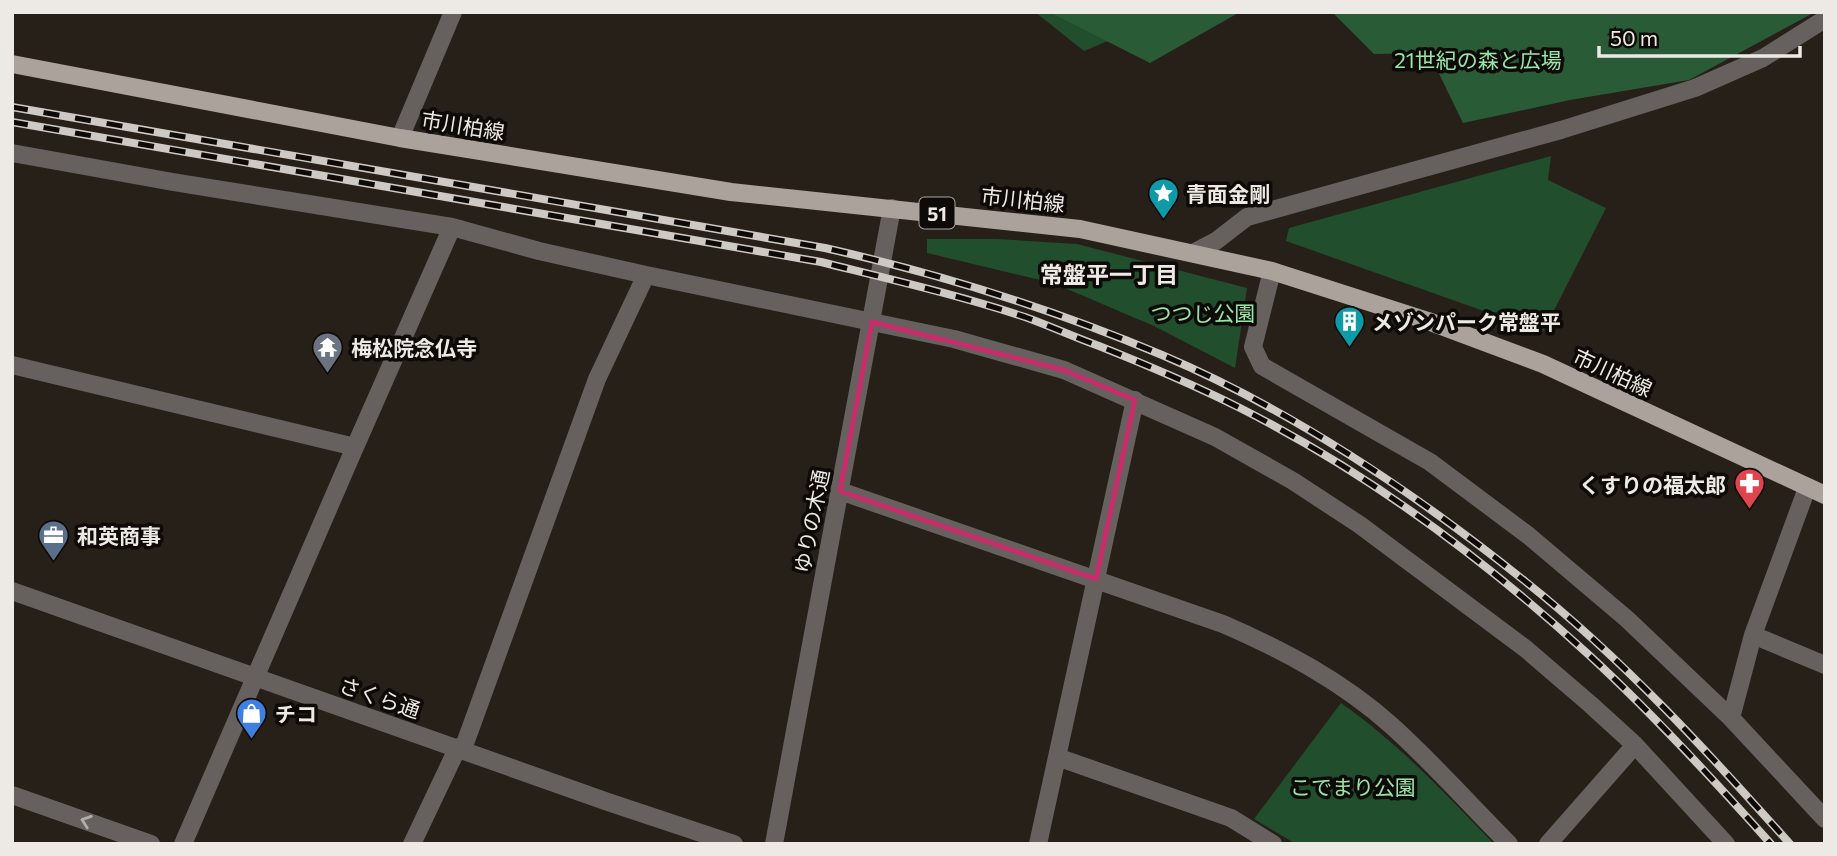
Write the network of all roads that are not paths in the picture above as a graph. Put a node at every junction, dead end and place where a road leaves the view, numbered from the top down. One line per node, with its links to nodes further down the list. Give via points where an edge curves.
1 (453, 12): 4 (street)
2 (1825, 19): 8 (street, via 1763,58 1695,88 1247,217)
3 (12, 64): 4 (main road, 市川柏線 / 51)
4 (400, 138): 6 (main road, 市川柏線 / 51, via 731,192)
5 (12, 153): 7 (street)
6 (892, 208): 8 (main road, 市川柏線 / 51, via 1080,229); 11 (street, ゆりの木通)
7 (452, 227): 10 (street); 14 (street)
8 (1193, 253): 9 (main road, 市川柏線 / 51)
9 (1272, 271): 15 (main road, 市川柏線 / 51, via 1428,321 1543,365); 23 (street, via 1252,347 1262,366 1430,462 1529,536 1627,619)
10 (646, 275): 11 (street); 25 (street, via 597,379)
11 (872, 322): 13 (street, via 1064,370); 16 (street, ゆりの木通)
12 (12, 365): 14 (street)
13 (1135, 400): 18 (street); 24 (street, via 1215,437 1360,525 1526,649)
14 (355, 447): 22 (street)
15 (1807, 488): 17 (main road, 市川柏線 / 51); 20 (street)
16 (840, 491): 18 (street); 33 (street, ゆりの木通)
17 (1825, 495)
18 (1096, 579): 26 (street); 36 (street, via 1233,628 1335,682 1391,725)
19 (12, 591): 22 (street, さくら通)
20 (1754, 635): 21 (street); 23 (street)
21 (1825, 665)
22 (256, 678): 25 (street, さくら通); 30 (street)
23 (1731, 718): 28 (street)
24 (1635, 745): 37 (street); 38 (street)
25 (460, 748): 31 (street); 32 (street, さくら通)
26 (1057, 757): 34 (street); 35 (street, via 1231,818)
27 (12, 795): 29 (street, one-way to 27)
28 (1825, 819)
29 (151, 844)
30 (183, 844)
31 (412, 844)
32 (734, 844)
33 (774, 844)
34 (1038, 844)
35 (1273, 844)
36 (1509, 844)
37 (1548, 844)
38 (1726, 844)

